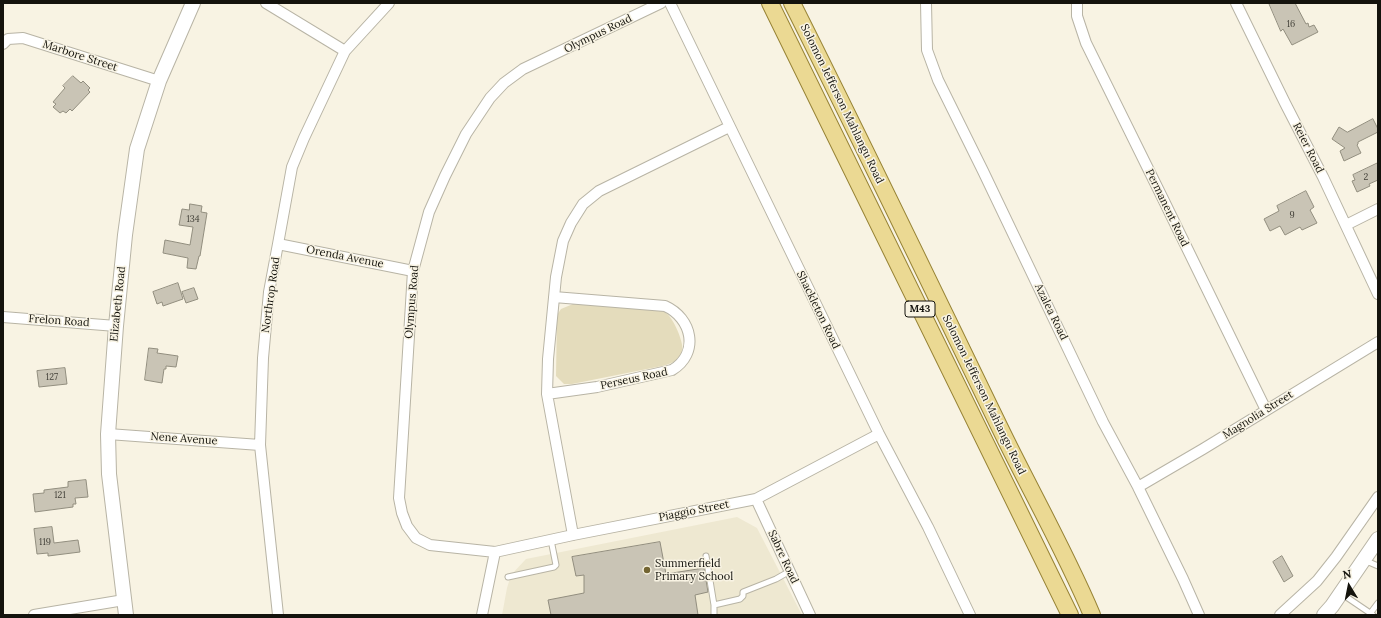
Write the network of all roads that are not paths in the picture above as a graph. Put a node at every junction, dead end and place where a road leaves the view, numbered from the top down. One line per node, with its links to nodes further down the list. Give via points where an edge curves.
1 (193, 3): 13 (street, Elizabeth Road)
2 (266, 3): 12 (street)
3 (389, 3): 12 (street, Northrop Road)
4 (661, 3): 18 (street, Olympus Road, via 523,69 504,83 466,134 445,176 429,212)
5 (670, 3): 14 (street, Shackleton Road)
6 (770, 3): 53 (main road, Solomon Jefferson Mahlangu Road / M43)
7 (792, 3): 45 (main road, Solomon Jefferson Mahlangu Road / M43)
8 (926, 3): 29 (street, Azalea Road, via 926,50 938,80 1103,422)
9 (1076, 3): 25 (street, Permanent Road, via 1077,16 1086,43)
10 (1236, 3): 16 (street, Reier Road)
11 (3, 44): 13 (street, Marbore Street, via 8,39 23,38)
12 (345, 51): 17 (street, Northrop Road, via 292,167)
13 (159, 81): 22 (street, Elizabeth Road, via 138,149 125,236)
14 (729, 127): 20 (street, via 599,191 582,204 563,241); 27 (street, Shackleton Road)
15 (1378, 209): 16 (street)
16 (1346, 226): 19 (street, Reier Road)
17 (278, 244): 18 (street, Orenda Avenue); 28 (street, Northrop Road, via 263,358)
18 (413, 271): 35 (street, Olympus Road, via 399,498 402,512 407,526 416,538 430,545)
19 (1378, 294)
20 (554, 297): 24 (street); 24 (street, Perseus Road, via 665,306 674,310 685,325 690,347 679,366 672,370 597,387)
21 (3, 317): 22 (street, Frelon Road)
22 (116, 326): 26 (street, Elizabeth Road)
23 (1378, 342): 25 (street, Magnolia Street)
24 (547, 394): 32 (street)
25 (1266, 410): 29 (street, Magnolia Street)
26 (108, 434): 28 (street, Nene Avenue); 42 (street, Elizabeth Road, via 108,474)
27 (879, 434): 31 (street, Piaggio Street); 52 (street, Shackleton Road, via 928,527)
28 (260, 445): 48 (street, Northrop Road)
29 (1138, 487): 54 (street, Azalea Road)
30 (1378, 497): 55 (street, via 1322,575)
31 (756, 499): 32 (street, Piaggio Street); 39 (street, Sabre Road)
32 (573, 535): 34 (street, Piaggio Street)
33 (1378, 538): 37 (street)
34 (551, 540): 35 (street, Piaggio Street); 40 (lane, via 556,565 554,567)
35 (495, 552): 49 (street)
36 (706, 556): 44 (lane)
37 (1363, 560): 38 (lane); 41 (street)
38 (1378, 566)
39 (790, 571): 44 (lane, via 743,592 740,599); 51 (street, Sabre Road)
40 (508, 578)
41 (1341, 593): 56 (street); 57 (lane)
42 (124, 600): 46 (street); 47 (street, Elizabeth Road)
43 (1378, 603): 57 (lane)
44 (714, 605): 50 (lane)
45 (1091, 610)
46 (34, 615)
47 (126, 615)
48 (278, 615)
49 (482, 615)
50 (714, 615)
51 (810, 615)
52 (970, 615)
53 (1070, 615)
54 (1199, 615)
55 (1280, 615)
56 (1324, 615)
57 (1371, 615)

